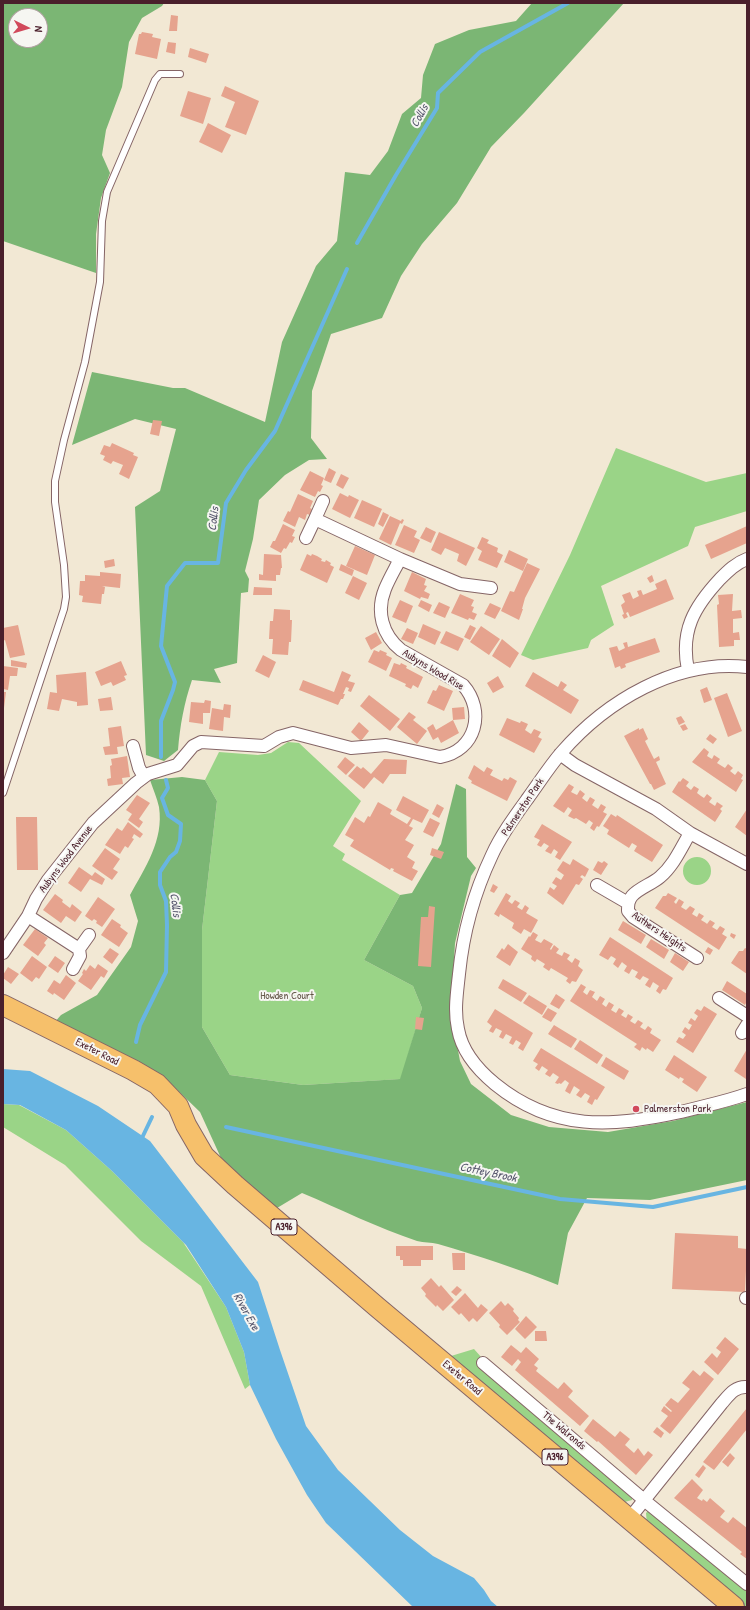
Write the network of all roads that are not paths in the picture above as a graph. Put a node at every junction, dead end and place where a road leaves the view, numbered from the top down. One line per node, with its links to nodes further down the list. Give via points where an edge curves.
1 (180, 74): 14 (lane, via 160,74 155,80 107,192 102,222 100,282 85,362 55,481 55,502 64,565 64,609)
2 (323, 501): 3 (street)
3 (315, 519): 4 (street); 5 (street)
4 (306, 538)
5 (400, 559): 7 (street, via 460,584); 10 (street, Aubyns Wood Rise, via 381,601 384,627 390,640 401,650 463,685 470,692 476,710 476,720 462,747 449,756 440,757 386,746 351,748 293,733 279,737 264,746)
6 (747, 559): 9 (street, via 733,567 700,602 686,639)
7 (491, 588)
8 (747, 667): 9 (street, Palmerston Park, via 732,665)
9 (688, 670): 12 (street, Palmerston Park, via 640,690 613,707 590,723)
10 (241, 745): 13 (street, Aubyns Wood Avenue, via 201,742 193,746 177,765)
11 (133, 746): 13 (street)
12 (560, 754): 15 (street); 28 (street, Palmerston Park, via 515,816 493,853 472,905 462,951 456,1011 458,1031 471,1060 484,1075 515,1100 551,1116 575,1121 626,1122 711,1105)
13 (144, 777): 19 (street, Aubyns Wood Avenue, via 89,827 48,880)
14 (3, 793)
15 (690, 833): 16 (street); 18 (street, Authers Heights, via 667,870 632,896)
16 (747, 864)
17 (597, 885): 18 (street, Authers Heights)
18 (628, 903): 23 (street, Authers Heights, via 628,911 633,917)
19 (28, 916): 21 (street); 22 (street, Aubyns Wood Avenue)
20 (89, 935): 21 (street)
21 (79, 949): 24 (street, via 80,956)
22 (3, 953)
23 (697, 958)
24 (72, 969)
25 (719, 998): 27 (street)
26 (3, 1005): 32 (main road, Exeter Road / A396, via 157,1084 178,1106 204,1156 235,1185)
27 (747, 1016)
28 (747, 1094)
29 (483, 1363): 31 (street, The Walronds)
30 (747, 1387): 31 (street, via 741,1386 734,1390 722,1403)
31 (645, 1500): 32 (street); 33 (street, The Walronds)
32 (629, 1519): 34 (main road, Exeter Road / A396)
33 (747, 1584)
34 (734, 1607)

